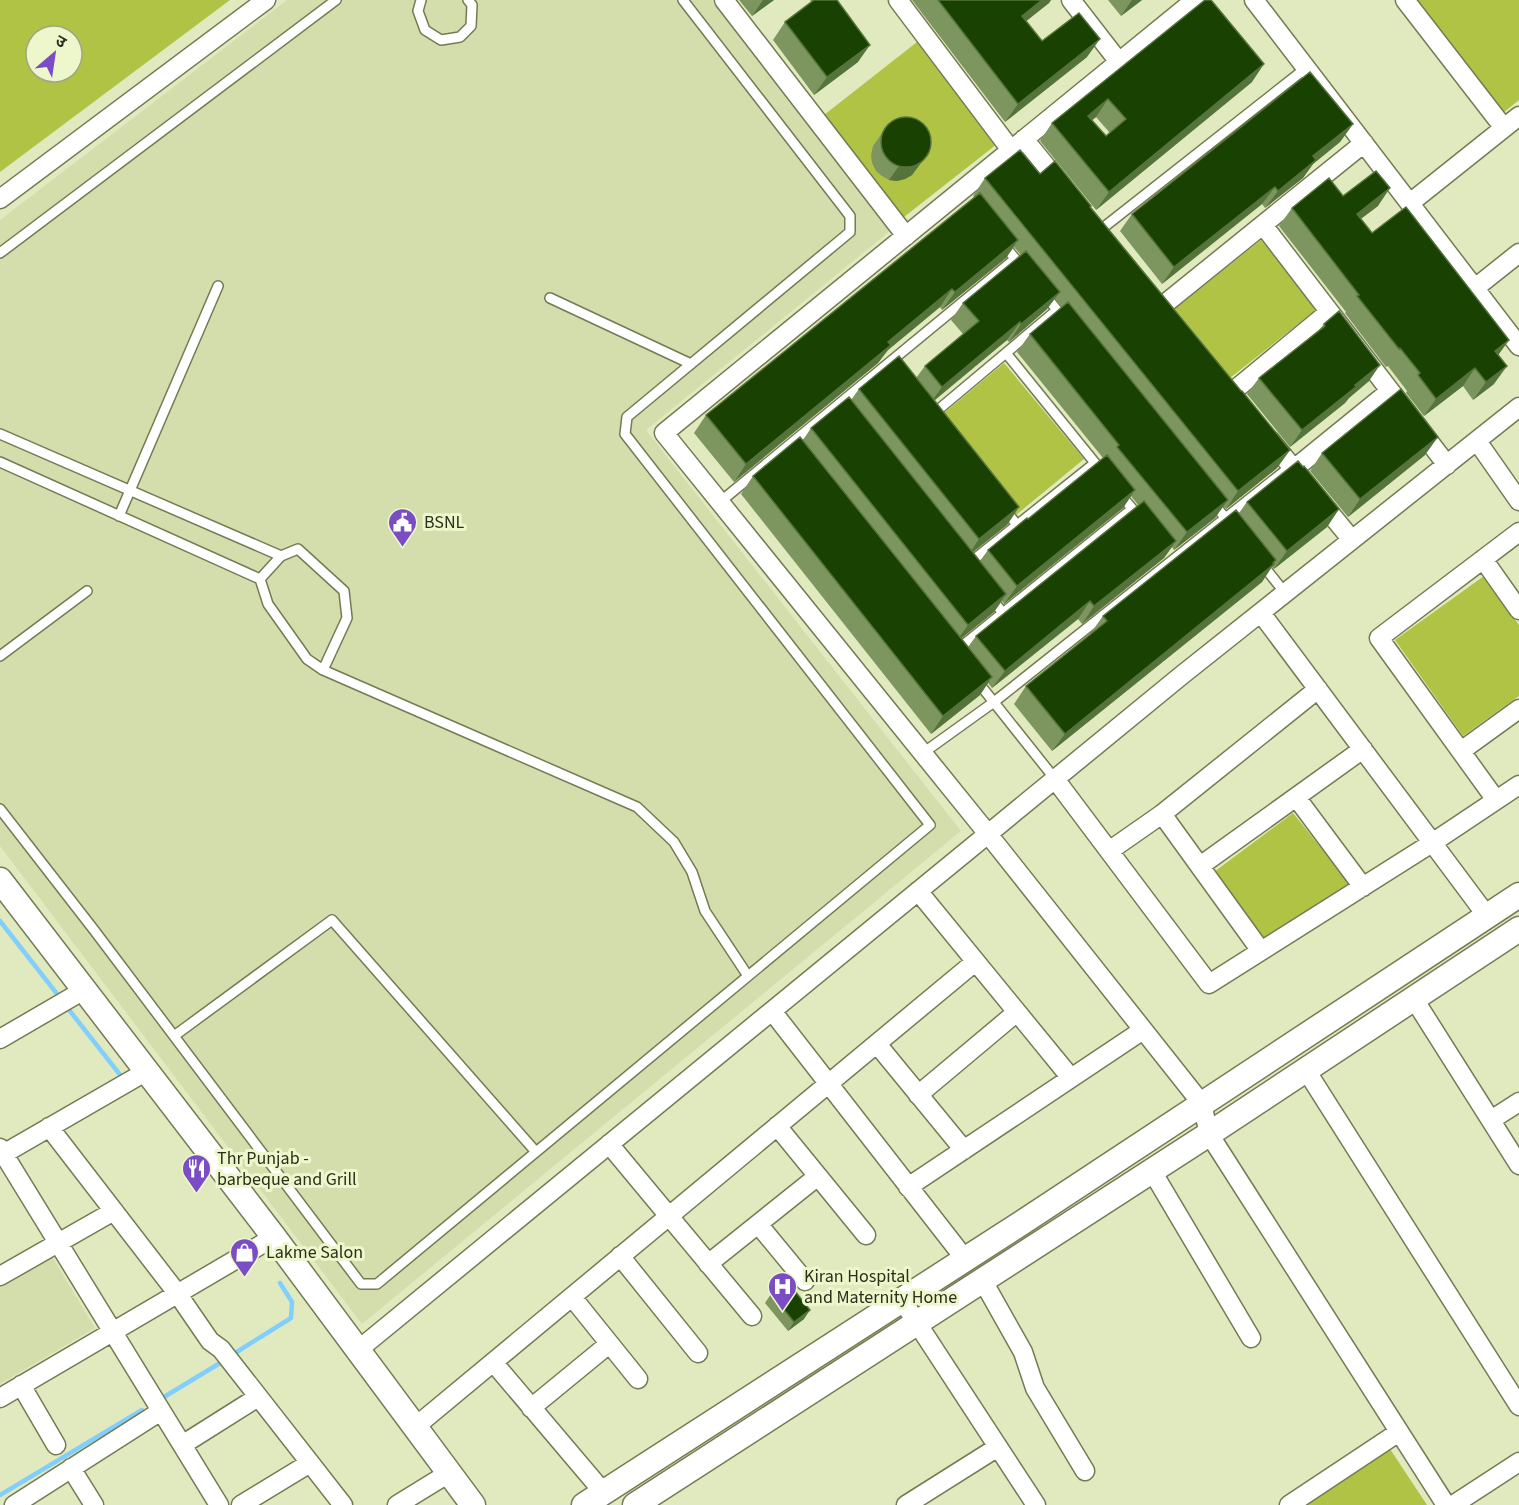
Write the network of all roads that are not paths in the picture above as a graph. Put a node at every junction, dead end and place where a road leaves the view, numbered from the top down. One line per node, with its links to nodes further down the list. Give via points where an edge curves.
1 (266, 0): 18 (street)
2 (336, 0): 26 (lane)
3 (421, 0): 4 (lane, via 418,11 425,30 441,40 460,37 471,26 472,4)
4 (468, 0)
5 (683, 0): 42 (lane, via 850,216 850,232)
6 (724, 0): 24 (street)
7 (898, 0): 17 (street)
8 (1071, 0): 12 (street)
9 (1195, 0): 12 (street)
10 (1254, 0): 13 (street)
11 (1405, 0): 15 (street)
12 (1119, 62): 17 (street)
13 (1306, 68): 16 (street); 22 (lane)
14 (1519, 116): 15 (street)
15 (1504, 128): 20 (street)
16 (1364, 143): 20 (street); 21 (street)
17 (1018, 144): 19 (street); 24 (street, via 964,195)
18 (0, 199)
19 (1076, 203)
20 (1410, 203): 32 (street)
21 (1263, 225): 35 (street); 37 (street)
22 (1095, 226): 25 (street)
23 (995, 234): 28 (lane)
24 (906, 236): 68 (street, via 664,433)
25 (1113, 248)
26 (0, 253)
27 (1519, 253): 32 (street)
28 (1016, 259): 29 (lane); 43 (lane)
29 (1029, 276)
30 (1036, 284): 36 (lane)
31 (218, 286): 63 (lane)
32 (1475, 288): 40 (street)
33 (1147, 290): 35 (street)
34 (550, 298): 42 (lane)
35 (1161, 307): 38 (street)
36 (1057, 310): 39 (lane); 41 (lane)
37 (1329, 312): 45 (street, via 1235,397); 46 (street)
38 (1175, 324)
39 (1071, 328)
40 (1519, 346)
41 (1006, 353): 51 (lane); 59 (lane)
42 (691, 364): 122 (lane, via 627,417 625,434 930,825)
43 (888, 364): 44 (lane); 47 (lane)
44 (895, 373)
45 (1217, 375)
46 (1390, 391): 60 (street); 61 (street)
47 (837, 405): 50 (lane); 56 (lane)
48 (1519, 407): 55 (street)
49 (923, 408): 51 (lane)
50 (844, 414)
51 (930, 417): 52 (lane)
52 (938, 426)
53 (1261, 429): 61 (street)
54 (0, 434): 63 (lane)
55 (1477, 441): 60 (street); 67 (street)
56 (789, 445): 57 (lane); 68 (lane)
57 (796, 454)
58 (0, 462): 70 (lane)
59 (1095, 463): 62 (lane); 72 (lane)
60 (1447, 465): 76 (street)
61 (1292, 467): 71 (lane); 76 (street)
62 (1110, 481)
63 (130, 490): 70 (lane); 78 (lane)
64 (1117, 490): 69 (lane)
65 (1203, 491): 71 (lane)
66 (995, 498): 72 (lane)
67 (1519, 501)
68 (720, 502): 103 (street)
69 (1132, 509): 73 (lane); 90 (lane)
70 (119, 516): 85 (lane)
71 (1225, 518): 75 (lane); 80 (lane)
72 (1017, 525): 83 (lane)
73 (1146, 525)
74 (1519, 532): 81 (street)
75 (1239, 535)
76 (1352, 540): 87 (street)
77 (1167, 551): 80 (lane)
78 (281, 556): 85 (lane); 96 (lane, via 298,549 344,591 347,618)
79 (958, 557): 83 (lane)
80 (1173, 559): 99 (lane)
81 (1483, 559): 89 (street); 102 (street, via 1379,638)
82 (1259, 560): 87 (lane)
83 (966, 566): 84 (lane)
84 (973, 576)
85 (260, 579): 96 (lane, via 268,604 307,659)
86 (87, 591): 94 (lane)
87 (1285, 593): 91 (street)
88 (988, 594): 90 (lane)
89 (1519, 609)
90 (1003, 613): 93 (lane)
91 (1260, 613): 98 (street); 104 (street)
92 (947, 644): 93 (lane)
93 (954, 652): 95 (lane)
94 (0, 656)
95 (961, 661)
96 (324, 670): 122 (lane, via 637,807 674,842 692,872 705,911)
97 (974, 677): 99 (lane)
98 (1317, 689): 101 (street); 109 (street)
99 (994, 702): 103 (lane); 104 (lane)
100 (1519, 709): 102 (street)
101 (1362, 749): 106 (street); 111 (street)
102 (1461, 751): 107 (street)
103 (922, 752): 110 (street)
104 (1055, 779): 110 (street); 112 (street)
105 (1519, 785): 107 (street)
106 (1296, 797): 113 (street); 115 (street)
107 (1496, 800): 111 (street)
108 (0, 809): 128 (lane)
109 (1162, 814): 112 (street); 113 (street)
110 (988, 834): 116 (street); 127 (street)
111 (1432, 843): 115 (street); 118 (street)
112 (1109, 851): 120 (street, via 1209,984)
113 (1200, 866): 120 (street)
114 (0, 880): 123 (street)
115 (1363, 887): 120 (street)
116 (918, 891): 121 (street); 125 (street)
117 (1519, 895): 118 (street)
118 (1487, 916): 137 (street)
119 (1519, 929): 124 (street)
120 (1261, 951)
121 (975, 962): 126 (street); 130 (street)
122 (748, 976): 145 (lane)
123 (70, 998): 129 (street); 132 (street)
124 (1414, 999): 131 (street); 138 (street)
125 (771, 1011): 134 (street); 142 (street)
126 (1017, 1012): 133 (street); 135 (street)
127 (1143, 1030): 133 (street); 137 (street)
128 (174, 1036): 145 (lane, via 332,921); 145 (lane, via 361,1284 377,1284)
129 (0, 1039)
130 (877, 1044): 134 (street); 135 (street)
131 (1306, 1070): 141 (street); 177 (street)
132 (147, 1071): 140 (street); 154 (street)
133 (1071, 1078): 143 (street)
134 (828, 1084): 139 (street); 149 (street)
135 (918, 1095): 143 (street)
136 (1519, 1102): 138 (street)
137 (1202, 1104): 141 (street); 157 (street)
138 (1491, 1120): 146 (street)
139 (777, 1126): 148 (street); 151 (street)
140 (49, 1127): 144 (street); 150 (street)
141 (1209, 1134): 147 (street); 181 (street)
142 (609, 1144): 151 (street); 170 (street)
143 (964, 1150): 149 (street)
144 (1, 1152): 155 (street)
145 (536, 1152)
146 (1519, 1165)
147 (1152, 1171): 161 (street); 168 (street)
148 (818, 1176): 152 (street); 153 (street)
149 (908, 1187): 157 (street)
150 (114, 1211): 155 (street); 162 (street)
151 (669, 1216): 156 (street); 158 (street)
152 (758, 1224): 158 (street); 160 (street)
153 (866, 1235)
154 (274, 1237): 162 (street); 170 (street)
155 (58, 1242): 159 (street); 167 (street)
156 (620, 1256): 163 (street); 171 (street)
157 (965, 1259): 164 (street)
158 (708, 1264): 165 (street)
159 (0, 1276)
160 (805, 1281)
161 (983, 1281): 166 (street); 188 (street, via 1023,1352 1035,1388)
162 (177, 1293): 167 (street); 175 (street, via 210,1341)
163 (572, 1296): 169 (street); 172 (street)
164 (902, 1300): 166 (street); 190 (street)
165 (752, 1316)
166 (917, 1323): 184 (street); 199 (street)
167 (112, 1331): 174 (street); 179 (street)
168 (1251, 1338)
169 (609, 1344): 173 (street); 178 (street)
170 (358, 1350): 180 (street)
171 (698, 1353)
172 (493, 1362): 178 (street); 180 (street)
173 (638, 1379)
174 (21, 1385): 176 (street); 182 (street)
175 (258, 1397): 183 (street); 186 (street)
176 (0, 1398)
177 (1519, 1406)
178 (531, 1408): 190 (street)
179 (161, 1411): 183 (street); 187 (street)
180 (415, 1427): 189 (street)
181 (1399, 1432): 201 (street); 202 (street)
182 (56, 1445)
183 (182, 1445): 194 (street)
184 (998, 1447): 191 (street); 200 (street)
185 (1519, 1462): 203 (street)
186 (310, 1463): 195 (street); 196 (street)
187 (71, 1468): 192 (street); 193 (street)
188 (1085, 1471)
189 (449, 1473): 197 (street); 198 (street)
190 (594, 1499)
191 (915, 1503)
192 (14, 1505)
193 (94, 1505)
194 (219, 1505)
195 (241, 1505)
196 (343, 1505)
197 (397, 1505)
198 (473, 1505)
199 (635, 1505)
200 (1036, 1505)
201 (1289, 1505)
202 (1446, 1505)
203 (1453, 1505)

